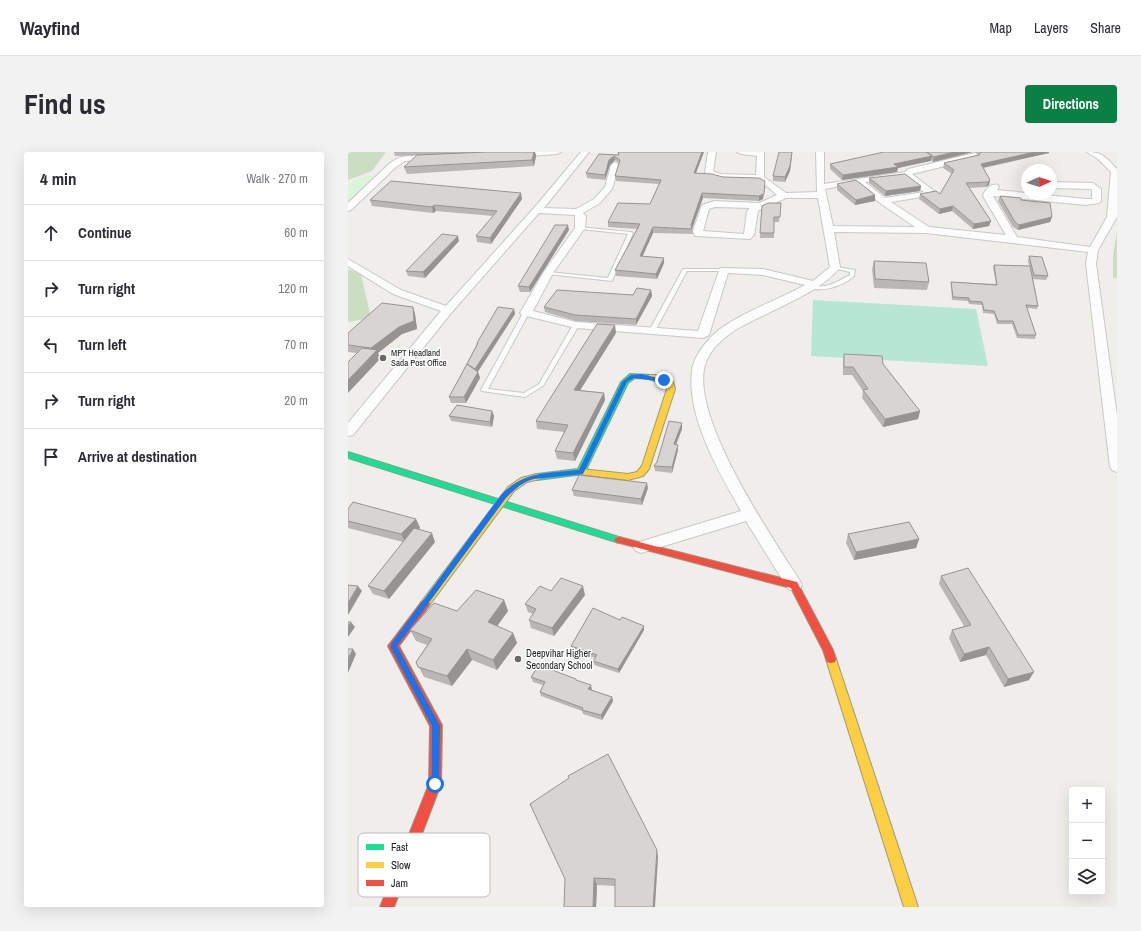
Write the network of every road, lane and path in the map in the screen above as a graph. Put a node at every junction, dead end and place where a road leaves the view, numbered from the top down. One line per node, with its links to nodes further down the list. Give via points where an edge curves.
1 (557, 152): 7 (street)
2 (585, 152): 24 (street)
3 (712, 152): 12 (street, via 710,174)
4 (741, 152): 12 (street, via 761,154)
5 (820, 152): 16 (street)
6 (1092, 152): 30 (street, via 1110,164 1115,172 1112,217)
7 (509, 154)
8 (975, 156): 11 (street)
9 (446, 157): 23 (street, via 402,159 393,164)
10 (615, 165): 25 (street, via 608,182 609,187 597,201)
11 (907, 174): 13 (street); 21 (street, via 931,193)
12 (760, 178): 19 (street)
13 (858, 180): 16 (street); 21 (street)
14 (1057, 185): 20 (street, via 1093,186 1097,190 1096,201)
15 (1020, 186): 17 (street, via 993,187)
16 (821, 191): 19 (street); 27 (street)
17 (988, 192): 18 (street); 29 (street, via 989,200)
18 (1021, 195)
19 (784, 196): 22 (street)
20 (1057, 199)
21 (883, 201): 28 (street)
22 (764, 206): 22 (street, via 752,211 747,237 698,234 705,207 714,204)
23 (348, 208)
24 (537, 210): 25 (street); 36 (street)
25 (578, 212): 26 (street, via 581,216)
26 (580, 228): 34 (street); 34 (lane, via 631,233 610,280)
27 (829, 229): 28 (street); 32 (street)
28 (926, 230): 29 (street)
29 (1014, 239): 30 (street)
30 (1093, 250): 42 (street, via 1091,264)
31 (348, 262): 36 (street, via 397,292)
32 (835, 267): 35 (street); 35 (lane, via 853,271 852,276 830,288 819,289)
33 (724, 270): 35 (street, via 763,272); 39 (lane, via 685,270); 39 (street, via 703,336)
34 (548, 274): 37 (street)
35 (812, 286): 45 (street, via 723,334 706,350 698,370 699,398 709,434)
36 (448, 310): 40 (street)
37 (526, 313): 38 (street); 38 (lane, via 484,390 525,395 541,385)
38 (576, 325): 39 (street)
39 (652, 331)
40 (348, 432)
41 (348, 455): 44 (street)
42 (1117, 467)
43 (581, 472): 43 (street, via 625,382 633,376 641,376 664,380 670,384 671,390 646,467 640,474 628,477); 44 (street, via 524,480 511,489)
44 (499, 503): 46 (street); 48 (street, via 393,646 436,726 435,784)
45 (750, 514): 46 (street); 47 (street)
46 (641, 547): 47 (street)
47 (794, 585): 51 (street, via 828,650)
48 (416, 833)
49 (391, 897): 50 (street)
50 (387, 907)
51 (911, 907)

